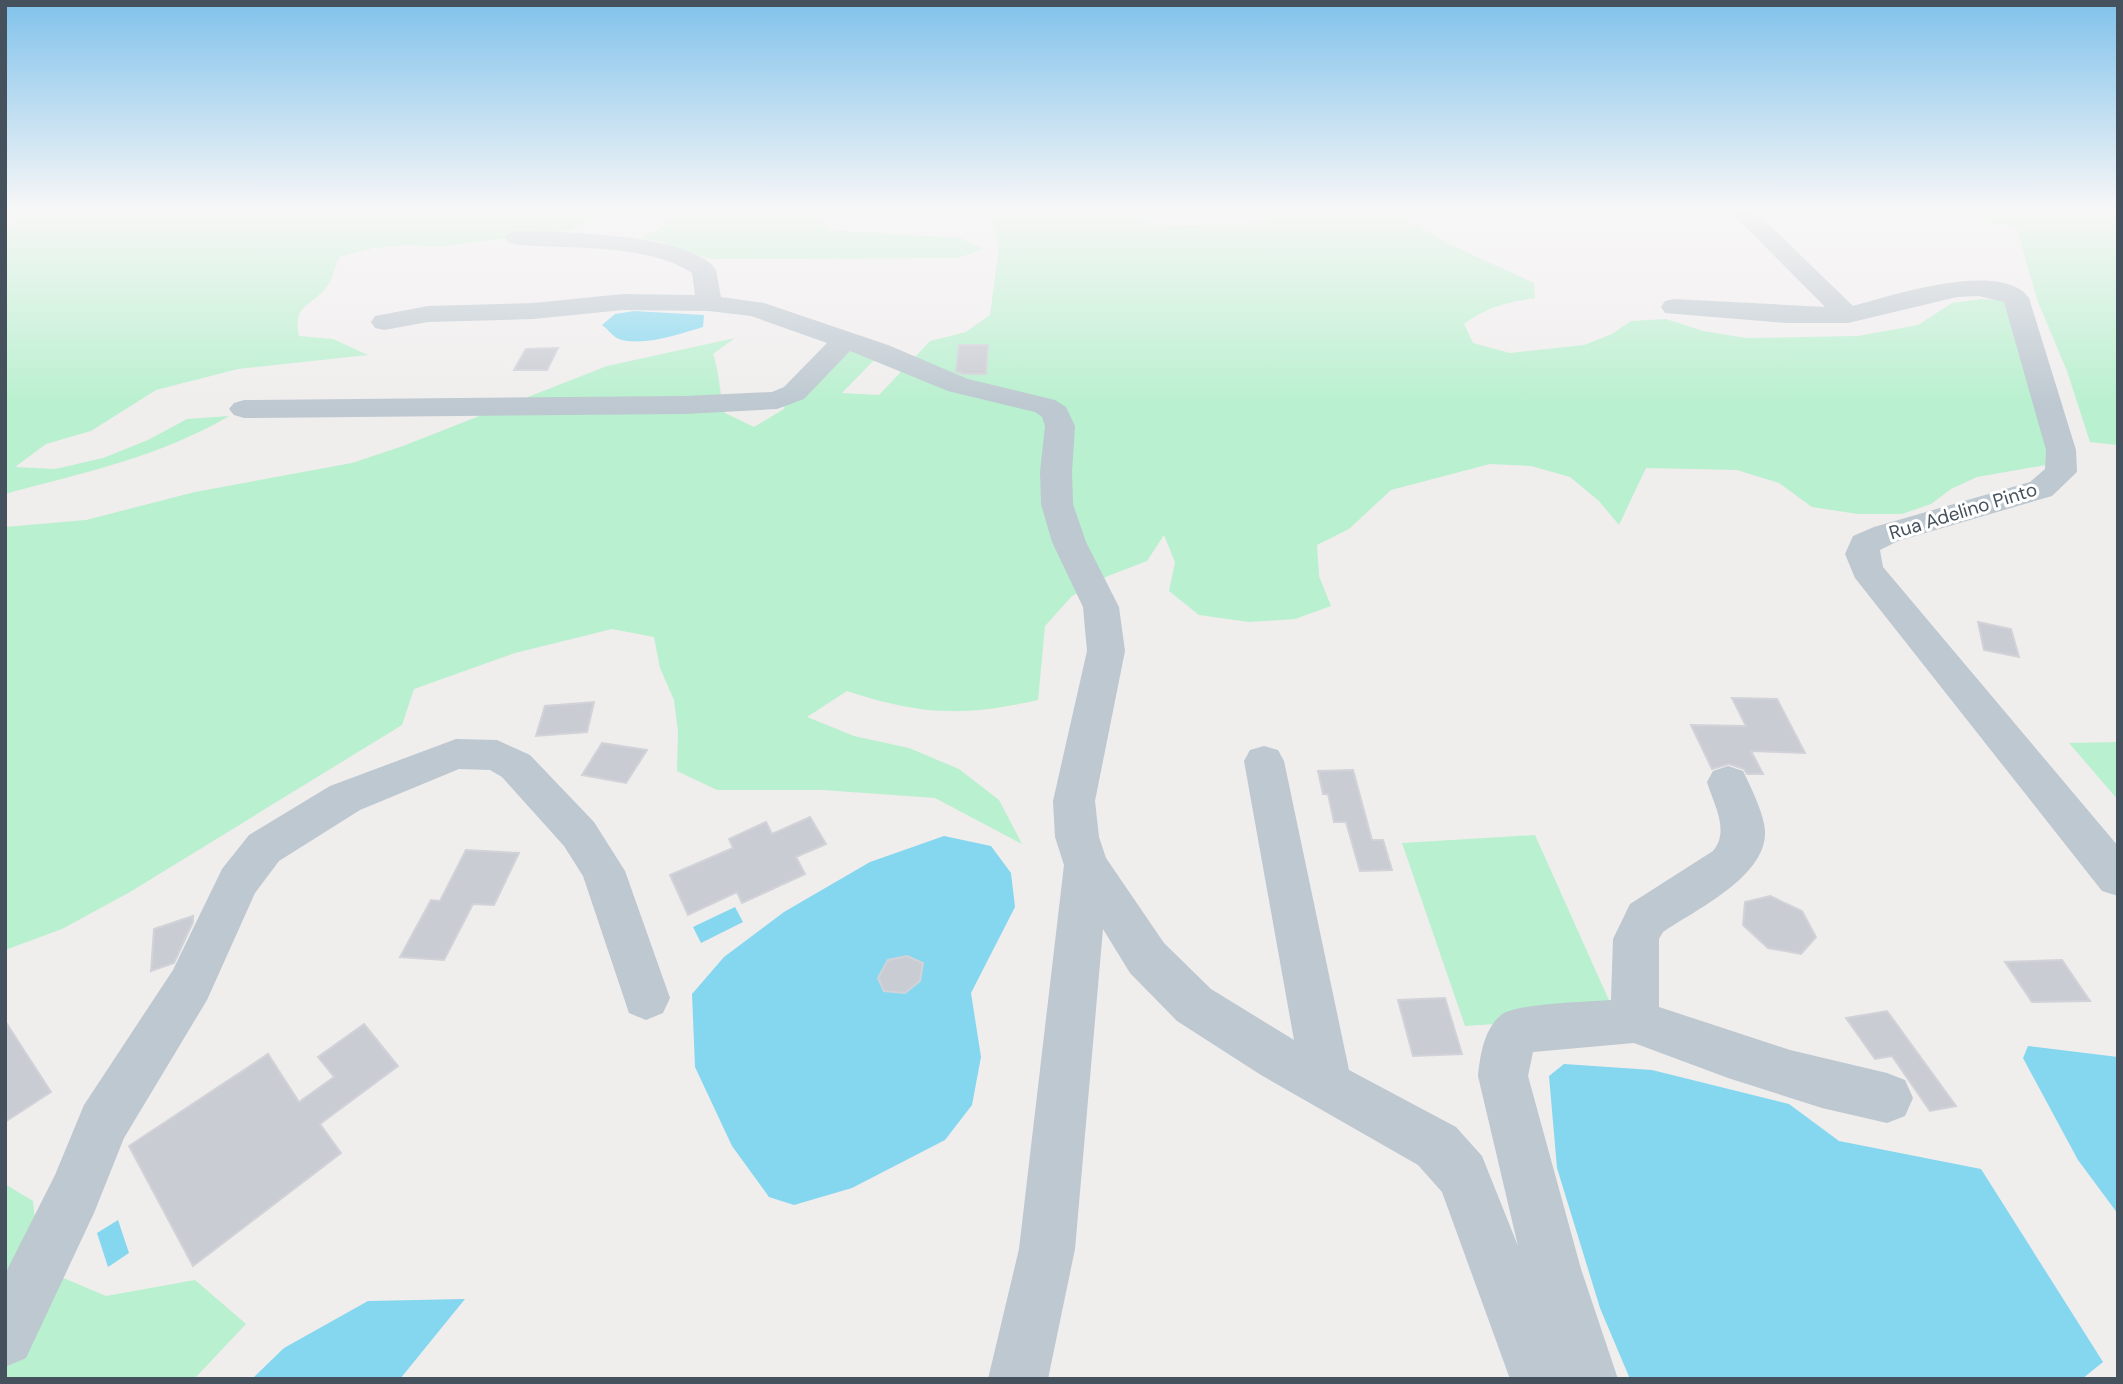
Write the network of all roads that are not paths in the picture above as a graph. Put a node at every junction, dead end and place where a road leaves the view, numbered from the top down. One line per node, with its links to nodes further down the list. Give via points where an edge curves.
1 (705, 275): 3 (street)
2 (1806, 275): 5 (street)
3 (709, 303): 6 (street, via 622,302); 7 (street, via 755,309)
4 (1674, 307): 5 (street)
5 (1848, 315): 12 (street, Rua Adelino Pinto, via 1968,286 2016,298 2061,450 2061,472 2041,489 1886,534 1865,544 1862,554 1867,570)
6 (383, 321)
7 (844, 341): 8 (street, via 794,393 776,400 685,405); 11 (street, via 958,385 1045,406 1056,413 1060,426 1057,504 1069,542 1101,607 1106,651 1073,801)
8 (244, 408)
9 (1264, 761): 15 (street)
10 (1728, 782): 14 (street, via 1744,830 1742,848 1729,864 1646,918 1636,939)
11 (1086, 865): 15 (street, via 1147,958 1194,1005); 18 (street, via 1047,1249)
12 (2118, 878)
13 (646, 998): 17 (street, via 603,871 579,834 516,765 497,755 456,754 345,797 264,848 238,882 190,985 103,1123 75,1194)
14 (1634, 1020): 16 (street, via 1765,1069); 20 (street, via 1519,1031 1506,1050 1506,1089 1552,1269)
15 (1325, 1082): 19 (street, via 1437,1146 1463,1175)
16 (1887, 1098)
17 (5, 1337)
18 (1018, 1379)
19 (1540, 1379)
20 (1588, 1379)

